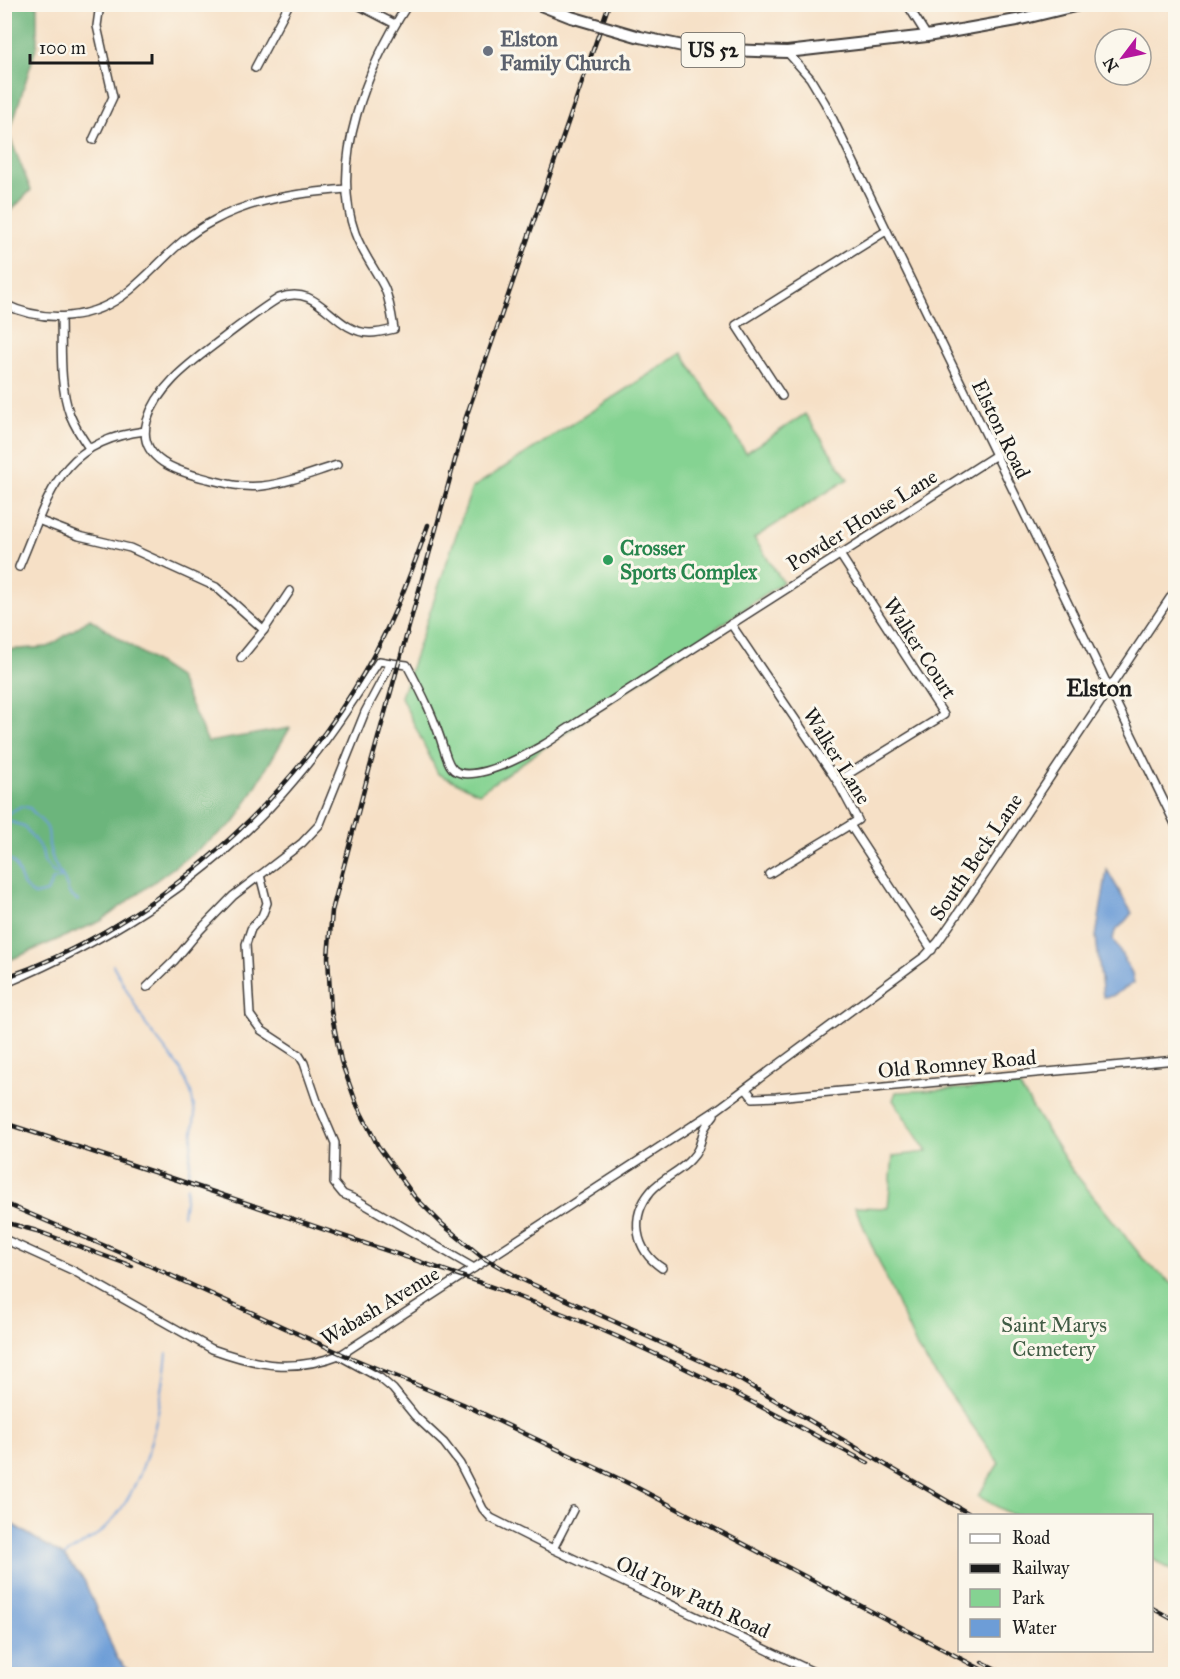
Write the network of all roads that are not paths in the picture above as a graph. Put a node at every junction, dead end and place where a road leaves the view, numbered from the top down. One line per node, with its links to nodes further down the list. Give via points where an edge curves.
1 (100, 4): 12 (street, via 98,26 112,97)
2 (289, 4): 11 (street)
3 (356, 4): 8 (street)
4 (408, 4): 8 (street)
5 (538, 4): 10 (main road, US 52, bridge, via 640,37 697,49)
6 (907, 4): 9 (street)
7 (1083, 4): 9 (main road, US 52)
8 (395, 24): 13 (street, via 374,67 352,131)
9 (927, 36): 10 (main road, US 52)
10 (787, 52): 14 (street, Elston Road, via 825,103)
11 (255, 68)
12 (93, 140)
13 (346, 189): 16 (street, via 280,197 232,212 181,242 118,299 89,312); 18 (street, via 354,230 385,290 394,330 362,332 344,324 308,297 297,294 279,298 180,372 152,409)
14 (886, 231): 17 (street, via 736,325); 20 (street, Elston Road)
15 (4, 304): 16 (street, via 29,314)
16 (61, 316): 19 (street, via 68,406)
17 (782, 396)
18 (145, 430): 19 (street, via 107,439); 21 (street, via 149,447 166,465 229,485 267,485)
19 (89, 448): 22 (street, via 62,471)
20 (996, 454): 23 (street, Powder House Lane); 31 (street, Elston Road)
21 (337, 465)
22 (38, 520): 24 (street); 28 (street, via 79,536 130,548 216,587)
23 (839, 553): 27 (street, Powder House Lane); 32 (street, Walker Court, via 944,715)
24 (18, 567)
25 (1176, 590): 31 (street, South Beck Lane)
26 (290, 591): 28 (street)
27 (731, 624): 30 (street, Powder House Lane, via 552,741 516,760 470,773 450,766 425,699 407,665); 32 (street, Walker Lane)
28 (264, 630): 29 (street)
29 (241, 658)
30 (391, 663): 36 (street, via 365,712 320,824); 38 (street, via 379,661 333,731 294,780 236,840 198,872 110,933)
31 (1108, 690): 34 (street, Elston Road); 37 (street, South Beck Lane)
32 (837, 781): 33 (street, Walker Lane, via 858,820)
33 (850, 825): 35 (street, Walker Lane); 37 (street)
34 (1176, 826)
35 (769, 874)
36 (260, 875): 39 (street, via 221,907); 45 (street, via 267,903 246,944 250,1015 261,1030 299,1055 304,1063 334,1143 336,1189)
37 (932, 950): 41 (street, South Beck Lane)
38 (4, 984)
39 (147, 987)
40 (1176, 1060): 41 (street, Old Romney Road, via 776,1097 753,1098)
41 (746, 1089): 42 (street, Wabash Avenue)
42 (718, 1109): 44 (street, via 704,1128 700,1147 692,1159 652,1190 641,1208 638,1239); 45 (street, Wabash Avenue)
43 (4, 1239): 46 (street, Wabash Avenue, via 72,1270 215,1350 278,1366)
44 (662, 1268)
45 (474, 1269): 46 (street, Wabash Avenue)
46 (338, 1355): 48 (street, Old Tow Path Road, via 380,1378 444,1443 486,1513)
47 (573, 1510): 48 (street)
48 (553, 1549): 49 (street, Old Tow Path Road)
49 (818, 1674)

